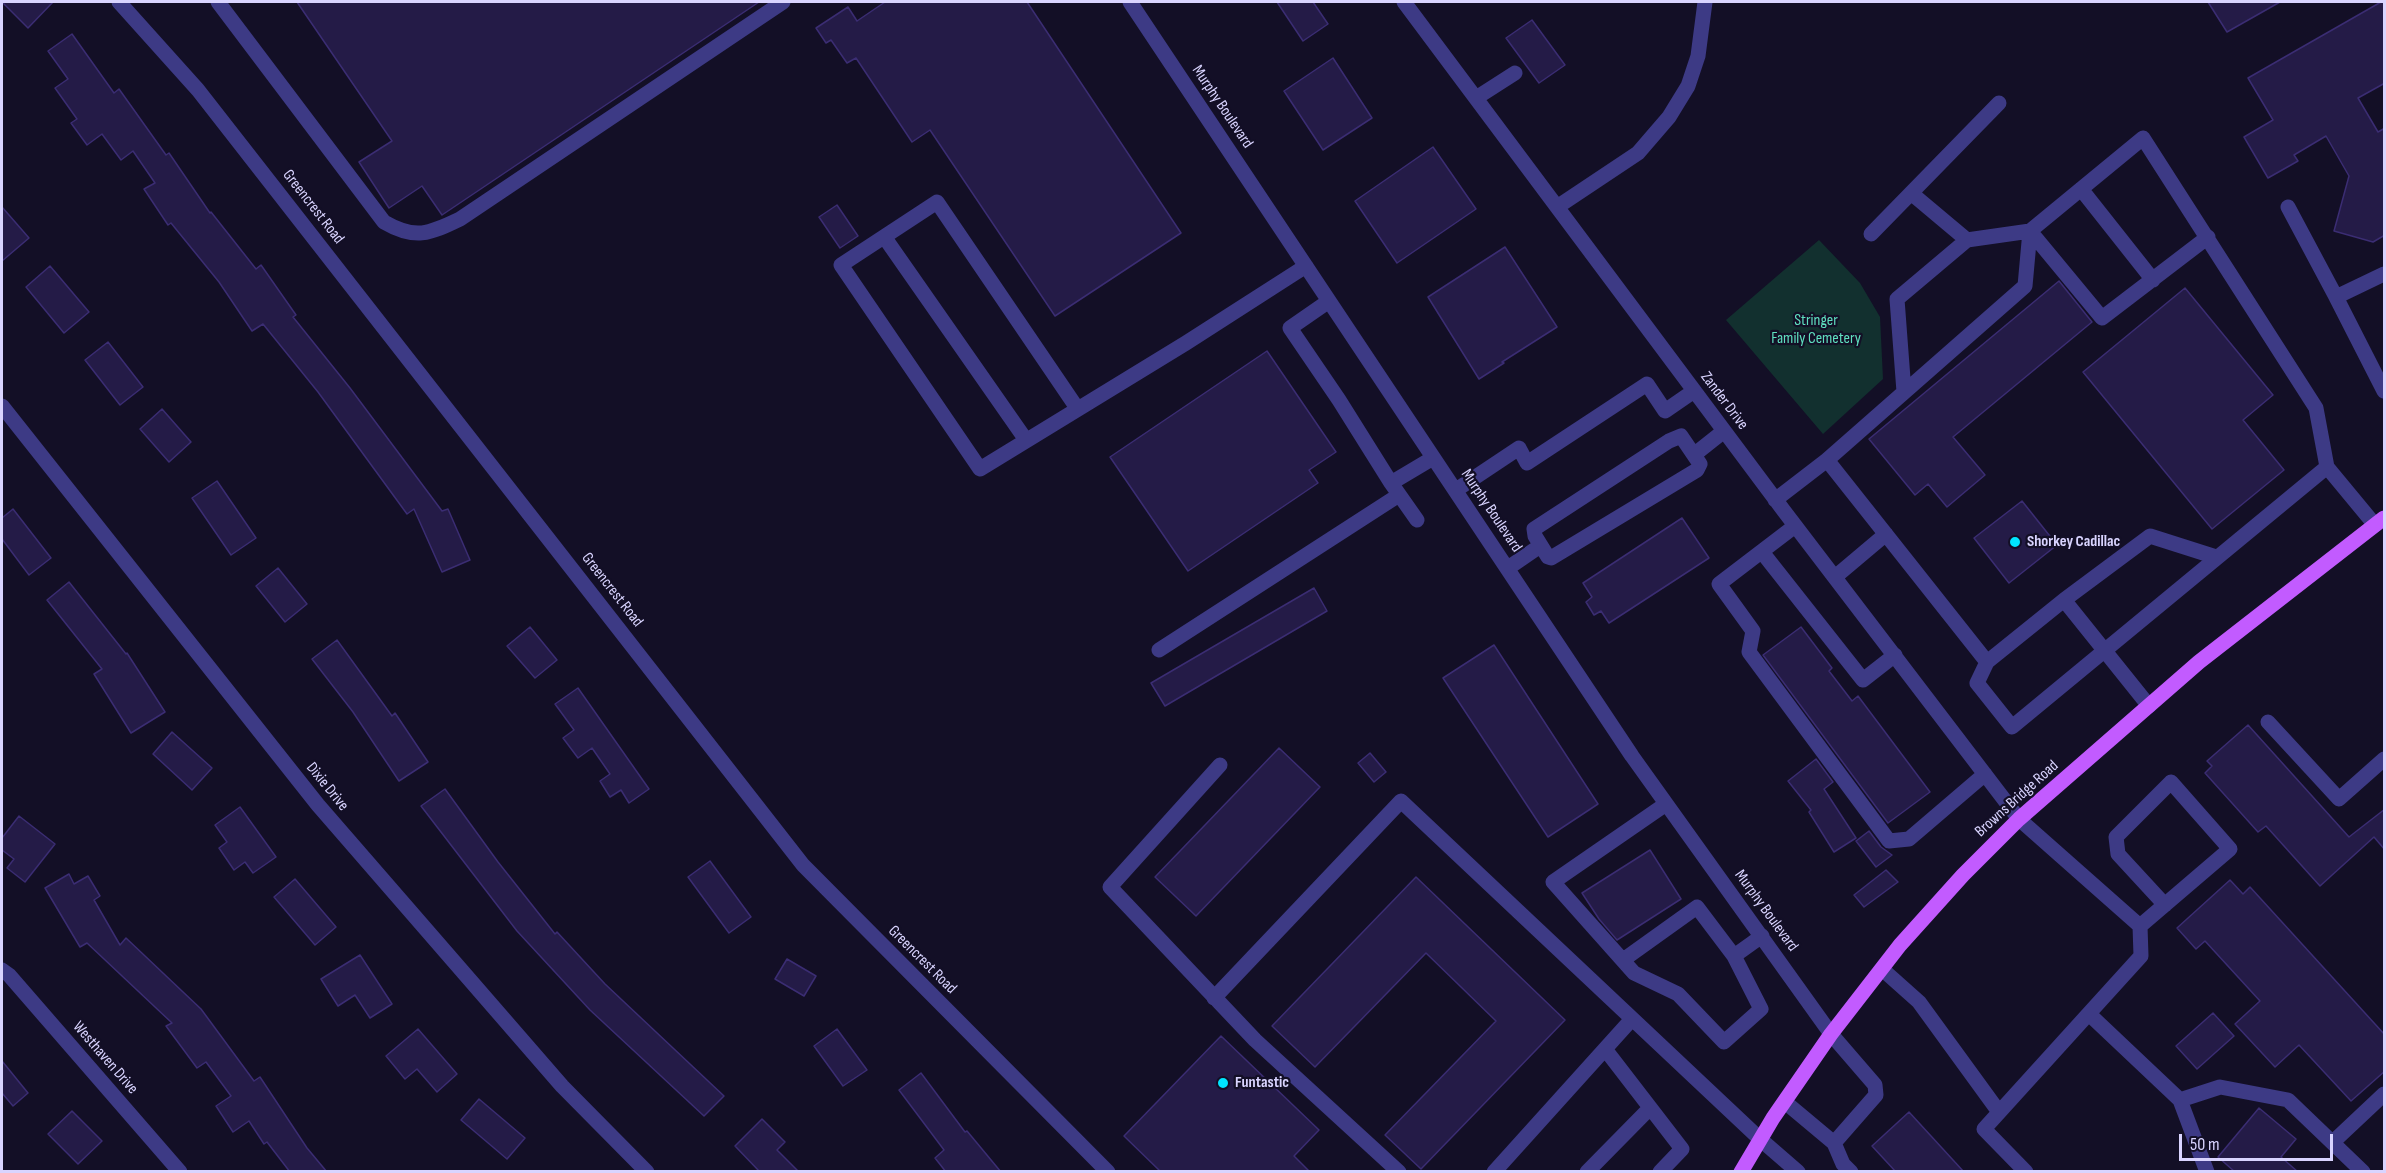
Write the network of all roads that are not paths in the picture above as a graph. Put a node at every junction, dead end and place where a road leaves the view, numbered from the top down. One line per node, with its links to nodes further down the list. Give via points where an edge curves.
1 (119, 2): 81 (street, Greencrest Road, via 198,90 803,865)
2 (218, 2): 3 (street, via 384,222 401,232 416,234 439,230 460,219)
3 (783, 2)
4 (1130, 2): 19 (street, Murphy Boulevard)
5 (1404, 2): 8 (street, Zander Drive)
6 (1705, 2): 12 (street, via 1698,56 1688,86 1669,117 1638,153)
7 (1515, 73): 8 (street)
8 (1476, 98): 12 (street, Zander Drive)
9 (1999, 104): 11 (street)
10 (2081, 189): 14 (street); 16 (street, via 2143,138); 21 (street)
11 (1911, 193): 15 (street); 18 (street)
12 (1557, 207): 24 (street, Zander Drive)
13 (2288, 207): 22 (street)
14 (2030, 231): 18 (street); 21 (street, via 2102,318); 26 (street, via 2025,286)
15 (1871, 234)
16 (2208, 237): 21 (street); 34 (street, via 2316,408)
17 (885, 238): 28 (street, via 937,202); 30 (street); 30 (street, via 841,266 980,469)
18 (1967, 240): 26 (street, via 1897,299)
19 (1306, 266): 23 (street, Murphy Boulevard); 28 (street)
20 (2385, 274): 22 (street)
21 (2153, 280)
22 (2336, 297): 25 (street)
23 (1329, 301): 32 (street, Murphy Boulevard); 35 (street, via 1290,328)
24 (1694, 391): 29 (street, Zander Drive); 36 (street, via 1665,411 1647,384 1527,463 1519,448)
25 (2385, 391)
26 (1904, 392): 33 (street)
27 (2, 406): 80 (street, Dixie Drive, via 318,805 562,1086)
28 (1077, 408): 30 (street)
29 (1724, 431): 31 (street); 37 (street, Zander Drive)
30 (1026, 440)
31 (1695, 454): 42 (street, via 1700,464 1697,470 1551,558); 42 (street, via 1681,436 1669,441 1534,529)
32 (1433, 458): 35 (street); 36 (street, Murphy Boulevard)
33 (1827, 460): 37 (street); 41 (street)
34 (2327, 467): 39 (street); 44 (street)
35 (1395, 489): 38 (street); 48 (street)
36 (1456, 490): 45 (street, Murphy Boulevard)
37 (1775, 500): 40 (street, Zander Drive)
38 (1417, 520)
39 (2380, 521): 52 (main road, Browns Bridge Road, via 2199,662)
40 (1795, 526): 43 (street); 46 (street, Zander Drive)
41 (1886, 534): 46 (street); 51 (street)
42 (1540, 546): 45 (street)
43 (1762, 552): 50 (street, via 1863,680); 56 (street, via 1719,584 1753,632 1749,652 1889,841 1909,838)
44 (2216, 557): 47 (street, via 2150,536); 49 (street)
45 (1508, 568): 57 (street, Murphy Boulevard)
46 (1835, 577): 50 (street, Zander Drive)
47 (2064, 600): 49 (street); 51 (street)
48 (1159, 650)
49 (2105, 652): 51 (street, via 2013,727 1977,683); 52 (street)
50 (1895, 655): 56 (street, Zander Drive)
51 (1987, 662)
52 (2149, 706): 58 (main road, Browns Bridge Road)
53 (2268, 722): 54 (street, via 2339,800)
54 (2385, 759)
55 (1220, 765): 66 (street, via 1110,887)
56 (1986, 774): 58 (street, Zander Drive)
57 (1666, 804): 61 (street, Murphy Boulevard); 63 (street, via 1553,882)
58 (2019, 819): 60 (street, Zander Drive); 64 (main road, Browns Bridge Road, via 1963,875)
59 (2165, 905): 59 (street, via 2230,849 2171,782 2116,837 2118,854); 60 (street)
60 (2140, 926): 67 (street, via 2141,956)
61 (1762, 936): 62 (street); 69 (street, Murphy Boulevard)
62 (1734, 956): 63 (street, via 1697,907); 63 (street, via 1761,1009 1724,1042 1678,994 1634,973)
63 (1623, 960)
64 (1882, 969): 69 (main road, Browns Bridge Road); 75 (street, via 1919,1002)
65 (2, 970): 79 (street, Westhaven Drive)
66 (1214, 998): 68 (street, via 1401,801); 82 (street)
67 (2089, 1014): 72 (street); 75 (street)
68 (1632, 1019): 70 (street); 76 (street)
69 (1831, 1034): 73 (main road, Browns Bridge Road); 78 (street, Murphy Boulevard, via 1875,1085 1876,1095)
70 (1605, 1049): 74 (street); 83 (street)
71 (2385, 1094): 77 (street)
72 (2180, 1100): 77 (street, via 2220,1087 2288,1100); 90 (street)
73 (1785, 1102): 76 (main road, Browns Bridge Road); 78 (street)
74 (1650, 1108): 84 (street); 85 (street, via 1682,1149)
75 (1999, 1112): 89 (street, via 1984,1129)
76 (1760, 1139): 86 (main road, Browns Bridge Road); 87 (street)
77 (2333, 1142): 91 (street)
78 (1834, 1143): 88 (street)
79 (180, 1172)
80 (647, 1172)
81 (1108, 1172)
82 (1399, 1172)
83 (1494, 1172)
84 (1587, 1172)
85 (1660, 1172)
86 (1741, 1172)
87 (1798, 1172)
88 (1851, 1172)
89 (2026, 1172)
90 (2207, 1172)
91 (2363, 1172)

